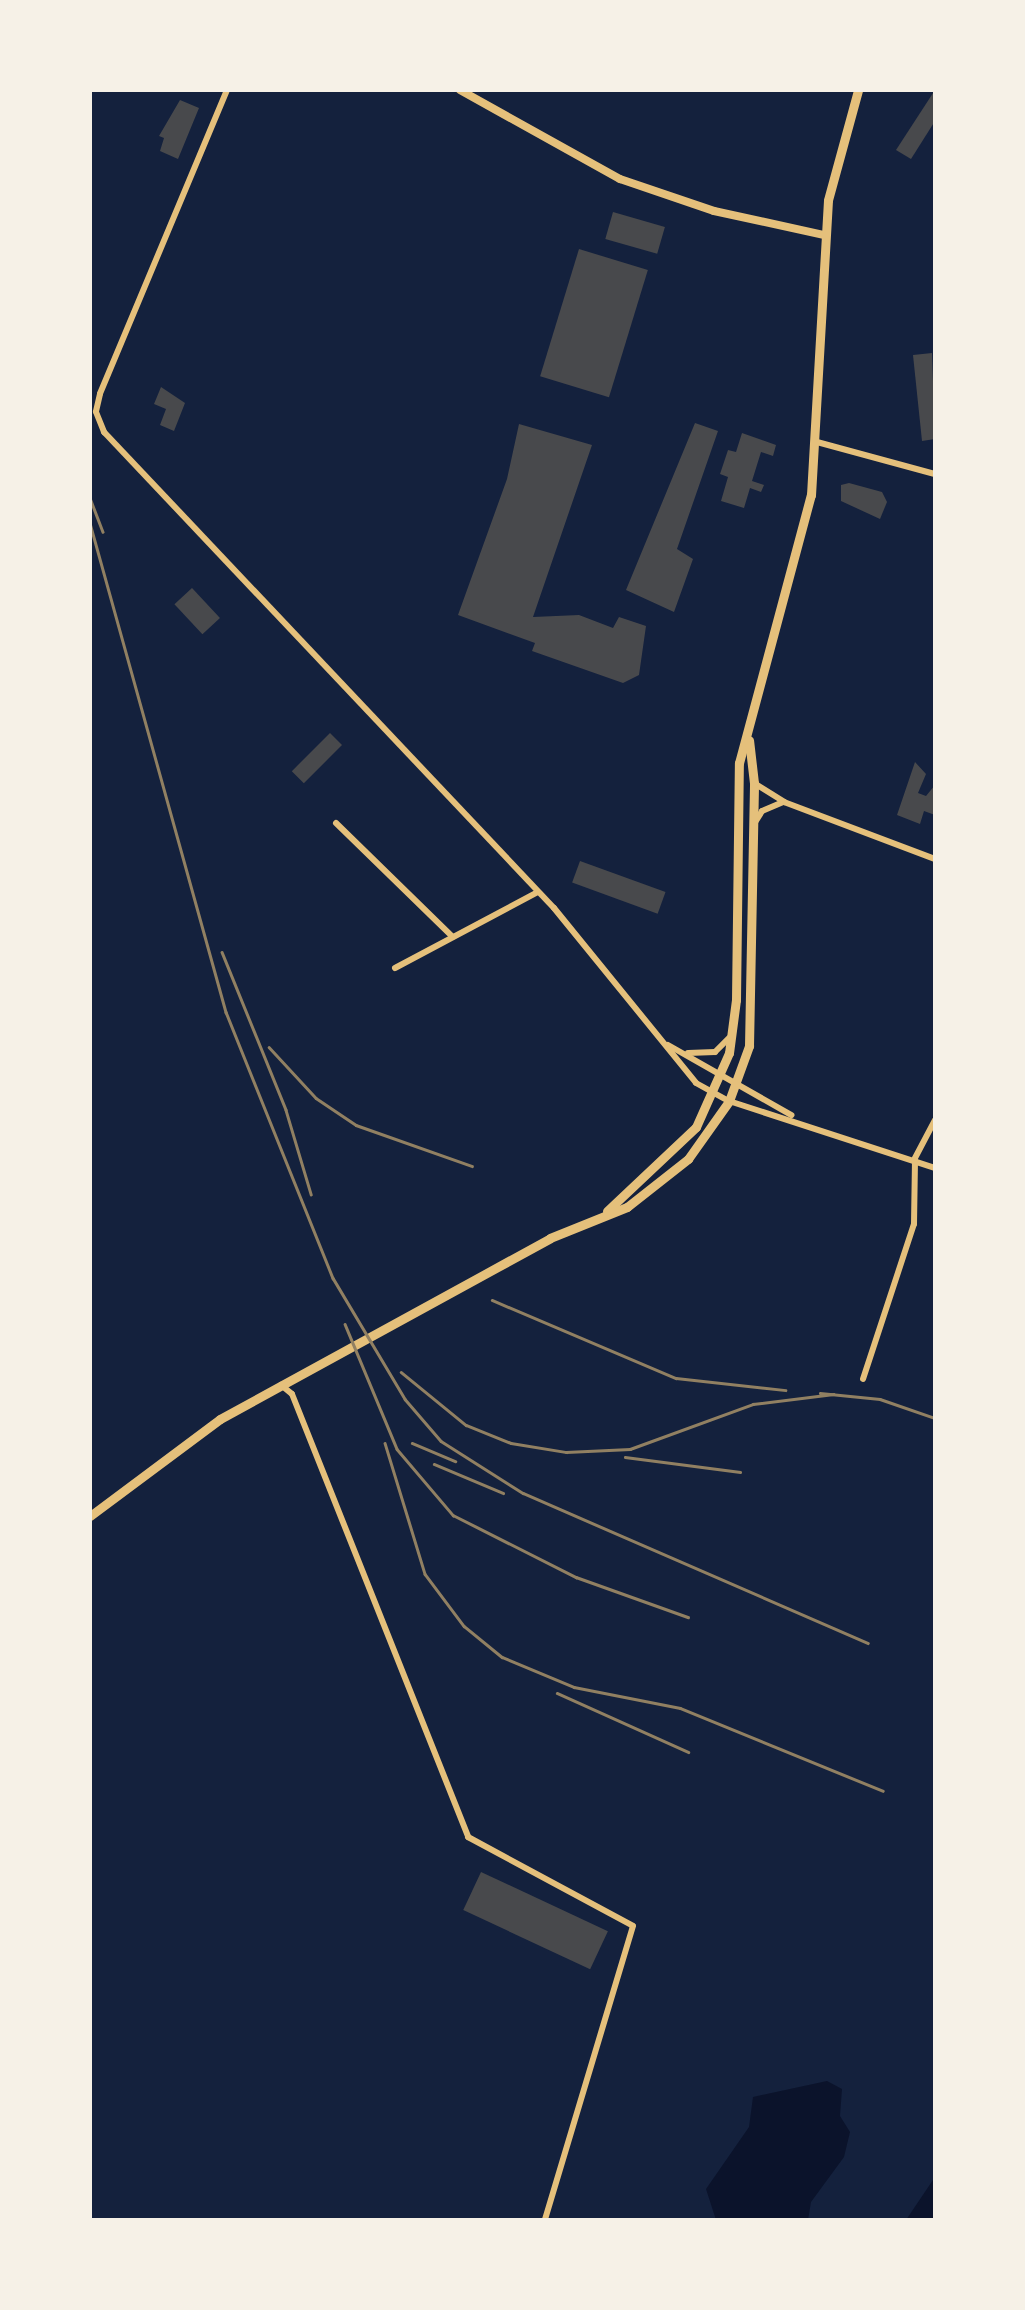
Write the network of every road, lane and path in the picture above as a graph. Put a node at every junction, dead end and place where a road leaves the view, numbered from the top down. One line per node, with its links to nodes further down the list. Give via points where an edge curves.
1 (227, 90): 13 (street, via 96,412 104,432 193,531)
2 (460, 90): 4 (street, via 635,185)
3 (858, 90): 4 (main road, via 833,172)
4 (824, 236): 5 (main road)
5 (817, 442): 6 (street); 7 (main road, via 808,514)
6 (935, 474)
7 (748, 738): 8 (main road); 16 (main road, via 739,770)
8 (754, 783): 9 (street); 11 (main road)
9 (784, 802): 11 (street, via 762,811); 12 (street)
10 (336, 823): 14 (street)
11 (754, 824): 20 (main road, via 752,1019)
12 (935, 859)
13 (538, 892): 14 (street); 17 (street)
14 (453, 938): 15 (street)
15 (395, 968)
16 (734, 1028): 18 (street, via 715,1052); 19 (main road)
17 (666, 1044): 18 (street); 21 (street)
18 (680, 1052): 19 (street)
19 (724, 1073): 20 (street); 21 (main road)
20 (738, 1080): 22 (main road); 23 (street)
21 (714, 1095): 22 (street); 27 (main road, via 672,1156)
22 (729, 1101): 23 (street); 27 (main road, via 669,1178 627,1207)
23 (793, 1118): 25 (street)
24 (935, 1120): 25 (street)
25 (916, 1158): 26 (street); 28 (street, via 914,1224)
26 (935, 1168)
27 (607, 1211): 29 (main road)
28 (863, 1379)
29 (281, 1385): 30 (main road, via 199,1432); 31 (street, via 292,1394 468,1838 634,1926)
30 (90, 1516)
31 (544, 2220)

